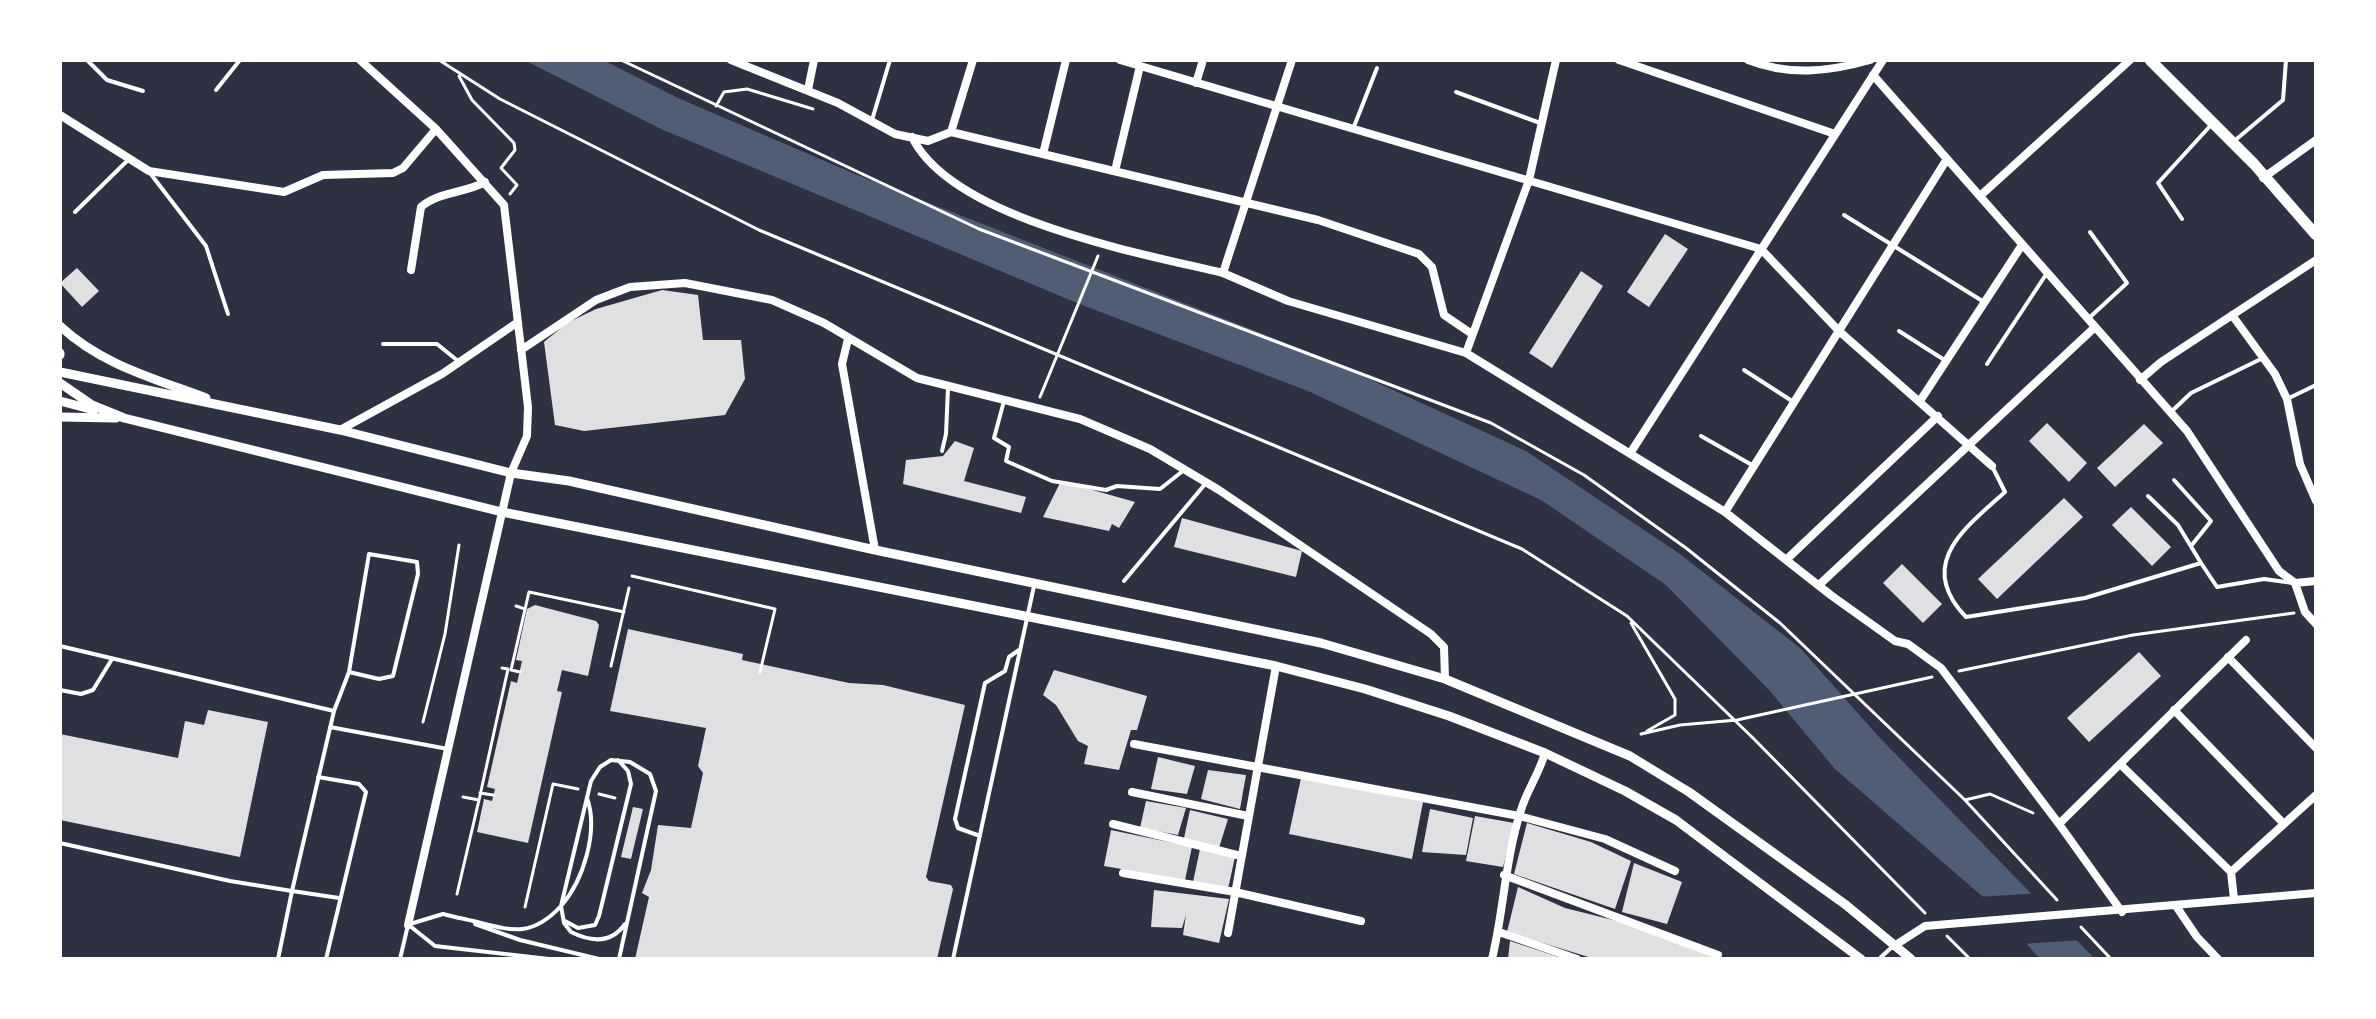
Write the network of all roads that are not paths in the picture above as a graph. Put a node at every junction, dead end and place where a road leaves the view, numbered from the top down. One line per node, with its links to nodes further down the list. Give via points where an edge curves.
1 (87, 60): 26 (lane, via 107,80)
2 (240, 60): 24 (lane)
3 (360, 60): 33 (street)
4 (731, 60): 25 (street)
5 (814, 60): 25 (street)
6 (890, 60): 30 (lane)
7 (973, 60): 35 (street)
8 (1066, 60): 40 (street)
9 (1120, 60): 20 (street)
10 (1203, 60): 23 (street)
11 (1292, 60): 28 (street)
12 (1556, 60): 32 (street)
13 (1619, 60): 36 (street)
14 (1750, 60): 15 (street, via 1780,70 1821,71)
15 (1870, 60)
16 (1883, 60): 22 (street)
17 (2130, 60): 48 (street)
18 (2150, 60): 31 (main road)
19 (2286, 60): 39 (lane, via 2283,100)
20 (1140, 66): 23 (street); 44 (street)
21 (1377, 68): 34 (lane)
22 (1873, 75): 36 (street); 42 (street)
23 (1196, 83): 28 (street)
24 (216, 90)
25 (808, 90): 30 (street)
26 (143, 91)
27 (1456, 92): 32 (lane)
28 (1278, 107): 34 (street); 49 (street)
29 (60, 115): 41 (street)
30 (872, 120): 37 (street)
31 (2213, 123): 39 (main road); 52 (lane, via 2158,183)
32 (1542, 124): 46 (street)
33 (436, 129): 43 (street, via 393,173 323,175 284,192); 47 (street)
34 (1353, 129): 46 (street)
35 (951, 132): 37 (street, via 928,141); 40 (street)
36 (1835, 134): 57 (street)
37 (912, 137): 60 (street, via 936,172 1025,219)
38 (2316, 140): 45 (street)
39 (2231, 143): 45 (main road)
40 (1043, 154): 44 (street)
41 (130, 158): 43 (street); 50 (lane)
42 (1947, 159): 48 (street); 56 (street)
43 (149, 171): 63 (lane, via 206,246)
44 (1115, 171): 49 (street)
45 (2263, 178): 54 (main road)
46 (1529, 180): 57 (street); 70 (street)
47 (485, 182): 59 (street, via 421,207); 65 (street, via 504,205)
48 (1980, 196): 55 (street)
49 (1248, 203): 60 (street); 70 (street, via 1419,254 1432,267 1444,315)
50 (75, 212)
51 (1844, 215): 56 (lane)
52 (2182, 219)
53 (2090, 232): 66 (lane, via 2127,283)
54 (2316, 235)
55 (2022, 245): 61 (street); 62 (street)
56 (1893, 246): 62 (lane); 68 (street)
57 (1761, 249): 68 (street); 99 (street)
58 (2316, 260): 64 (street)
59 (411, 270)
60 (1223, 273): 74 (street, via 1288,301)
61 (2047, 273): 66 (street); 78 (lane)
62 (1984, 302): 76 (street)
63 (228, 314)
64 (2232, 315): 75 (street); 81 (street)
65 (518, 322): 73 (street); 77 (street)
66 (2091, 324): 81 (street); 97 (street)
67 (60, 326): 90 (street, via 112,363)
68 (1839, 331): 88 (street); 89 (street)
69 (1899, 331): 76 (lane)
70 (1472, 334): 74 (street)
71 (848, 339): 73 (street, via 772,300 667,283 630,287 596,300); 84 (street, via 917,378); 111 (street, via 842,364)
72 (383, 344): 77 (lane, via 437,344)
73 (521, 350): 103 (street, via 527,436)
74 (1466, 353): 99 (street)
75 (2263, 358): 85 (street); 91 (lane, via 2191,393)
76 (1946, 361): 88 (street)
77 (460, 362): 95 (street)
78 (1987, 364)
79 (1744, 370): 89 (lane)
80 (60, 372): 90 (street)
81 (2140, 380): 91 (street)
82 (60, 383): 94 (street)
83 (2316, 385): 85 (lane)
84 (948, 386): 87 (street); 98 (lane)
85 (2287, 399): 107 (street, via 2300,464)
86 (60, 401): 94 (street)
87 (1004, 401): 102 (street, via 1080,419); 102 (lane, via 994,438 1009,447 1006,461 1052,481 1106,490 1160,489)
88 (1920, 401): 92 (street)
89 (1794, 402): 100 (street)
90 (235, 408): 95 (street)
91 (2170, 413): 117 (street, via 2279,571)
92 (1938, 416): 97 (street); 112 (street)
93 (60, 417): 94 (street)
94 (124, 418): 108 (street)
95 (340, 430): 103 (street)
96 (1701, 436): 100 (lane)
97 (1970, 444): 101 (street); 118 (street)
98 (942, 451)
99 (1631, 452): 109 (street)
100 (1754, 466): 109 (street)
101 (1992, 466): 113 (lane, via 2005,492 1956,536 1944,563 1952,602 1966,617 2085,598)
102 (1185, 469): 105 (street)
103 (511, 473): 108 (street); 111 (street, via 569,481)
104 (2174, 480): 110 (lane, via 2211,521)
105 (1206, 483): 114 (lane); 128 (street, via 1431,634 1444,647)
106 (2148, 496): 110 (lane)
107 (2316, 501)
108 (502, 512): 119 (street); 135 (street)
109 (1725, 512): 112 (street)
110 (2191, 546): 113 (lane)
111 (875, 550): 116 (street)
112 (1787, 559): 118 (street)
113 (2201, 563): 117 (lane, via 2217,587 2264,579)
114 (1124, 581)
115 (2316, 581): 117 (street)
116 (1035, 583): 119 (lane); 128 (street, via 1321,643)
117 (2295, 583): 120 (street, via 2305,612)
118 (1819, 585): 147 (street, via 1941,668)
119 (1028, 617): 123 (lane); 126 (street)
120 (2316, 624)
121 (2246, 640): 124 (street)
122 (60, 646): 125 (lane)
123 (1021, 649): 149 (lane); 149 (lane, via 1009,657 1005,671 985,683 955,819 958,828)
124 (2228, 657): 130 (street); 134 (street)
125 (112, 659): 129 (lane, via 93,690); 131 (lane)
126 (1276, 666): 136 (street, via 1449,716); 139 (street)
127 (349, 672): 127 (lane, via 369,554 417,562 393,676 379,679); 131 (lane)
128 (1445, 679): 171 (street, via 1630,756 1834,896)
129 (60, 690)
130 (2174, 710): 138 (street); 148 (street)
131 (334, 711): 132 (lane)
132 (330, 727): 135 (lane); 140 (lane)
133 (1134, 744): 139 (street)
134 (2316, 748)
135 (448, 749): 168 (street)
136 (1545, 753): 145 (street); 182 (street, via 1676,820)
137 (618, 760): 143 (lane, via 598,769); 164 (lane, via 631,784 598,922 582,929); 166 (lane, via 646,770 656,791)
138 (2120, 764): 147 (street); 153 (street)
139 (1257, 767): 144 (street); 145 (street)
140 (318, 777): 156 (lane); 159 (lane, via 359,784 366,792)
141 (1132, 792): 144 (street)
142 (2316, 795): 148 (street)
143 (587, 796): 161 (lane); 161 (lane, via 594,816 576,889)
144 (1248, 816): 151 (street)
145 (1519, 816): 152 (street, via 1605,839); 155 (street)
146 (1113, 824): 151 (street)
147 (2059, 824): 163 (street)
148 (2284, 824): 153 (street)
149 (980, 836): 179 (lane)
150 (60, 843): 156 (lane)
151 (1241, 856): 157 (street)
152 (1675, 871)
153 (2231, 872): 160 (street)
154 (1123, 873): 157 (street)
155 (1504, 875): 169 (street); 172 (street)
156 (292, 891): 159 (lane); 173 (lane)
157 (1235, 892): 167 (street); 170 (street)
158 (2316, 893): 160 (street)
159 (340, 898): 174 (lane)
160 (2234, 899): 162 (street)
161 (561, 906): 164 (lane); 165 (lane, via 541,926 522,930)
162 (2176, 906): 163 (street); 185 (street)
163 (2122, 912): 171 (street, via 1925,926)
164 (562, 916): 166 (lane, via 571,932 598,940 615,935)
165 (460, 918): 168 (lane, via 443,914); 177 (lane, via 520,940)
166 (628, 918): 178 (lane)
167 (1361, 921)
168 (408, 925): 175 (lane); 176 (lane, via 435,946)
169 (1499, 932): 180 (street); 181 (street)
170 (1228, 933)
171 (1894, 946): 183 (lane); 184 (street)
172 (1718, 955)
173 (278, 959)
174 (326, 959)
175 (400, 959)
176 (549, 959)
177 (599, 959)
178 (619, 959)
179 (953, 959)
180 (1492, 959)
181 (1577, 959)
182 (1861, 959)
183 (1879, 959)
184 (1911, 959)
185 (2218, 959)

